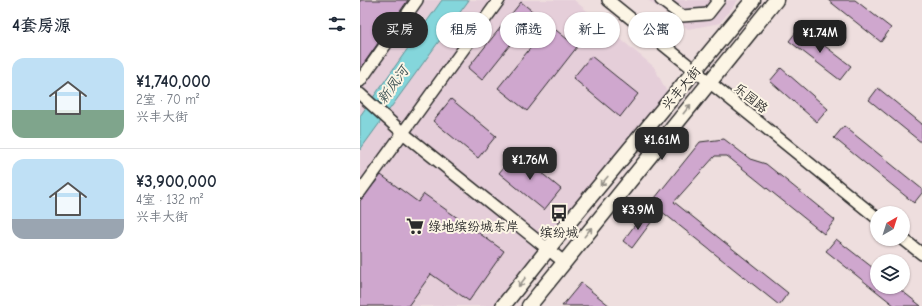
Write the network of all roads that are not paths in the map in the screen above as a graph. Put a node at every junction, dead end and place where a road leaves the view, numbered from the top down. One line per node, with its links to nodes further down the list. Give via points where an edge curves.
1 (417, 0): 9 (street)
2 (499, 0): 12 (street)
3 (608, 0): 8 (street, 乐园路)
4 (661, 0): 5 (street, via 682,16 708,14)
5 (720, 0)
6 (753, 0): 8 (main road, 兴丰大街)
7 (776, 0): 10 (main road, 兴丰大街)
8 (695, 70): 10 (street, 乐园路); 16 (main road, 兴丰大街, one-way to 16)
9 (360, 81)
10 (709, 82): 14 (street, 乐园路); 18 (main road, 兴丰大街, one-way to 10)
11 (360, 94): 12 (street)
12 (403, 133): 13 (street); 16 (street)
13 (360, 192)
14 (870, 212)
15 (910, 245): 17 (street)
16 (548, 249): 18 (street); 19 (main road, 兴丰大街, one-way to 19)
17 (922, 254)
18 (564, 262): 20 (main road, 兴丰大街)
19 (503, 306)
20 (529, 306)

